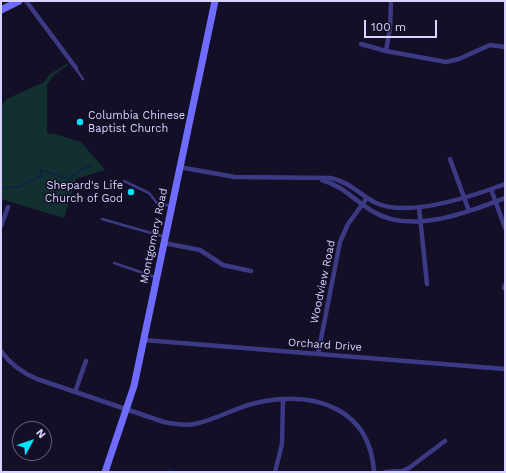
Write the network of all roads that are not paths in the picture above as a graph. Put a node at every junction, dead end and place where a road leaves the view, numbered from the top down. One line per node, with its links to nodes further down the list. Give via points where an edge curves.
1 (19, 1): 5 (main road)
2 (26, 1): 9 (street)
3 (214, 1): 12 (main road, Montgomery Road)
4 (391, 1): 8 (street)
5 (1, 10)
6 (362, 44): 8 (street)
7 (505, 47): 8 (street, via 490,46 446,62)
8 (386, 51)
9 (76, 68): 10 (lane)
10 (83, 79)
11 (450, 159): 17 (street)
12 (179, 167): 13 (street, via 235,177); 22 (main road, Montgomery Road)
13 (319, 179): 18 (street, via 338,180 355,188); 21 (street, via 351,194)
14 (124, 181): 22 (lane, via 149,193 157,203)
15 (505, 184): 16 (street)
16 (491, 189): 17 (street); 20 (street)
17 (464, 197): 24 (street); 25 (street)
18 (367, 198): 21 (street, Woodview Road); 24 (street, via 385,206)
19 (505, 198): 20 (street)
20 (496, 202): 25 (street); 29 (street)
21 (362, 204): 27 (street, via 382,216); 37 (street, Woodview Road, via 348,224 340,242)
22 (171, 206): 30 (main road, Montgomery Road)
23 (8, 207): 28 (street)
24 (419, 207): 27 (street)
25 (469, 211): 27 (street)
26 (102, 219): 30 (lane)
27 (421, 222): 34 (street)
28 (1, 226)
29 (505, 228)
30 (164, 240): 32 (street, via 200,250 223,264); 33 (main road, Montgomery Road)
31 (114, 263): 33 (lane)
32 (251, 271)
33 (156, 278): 35 (main road, Montgomery Road)
34 (427, 284)
35 (144, 340): 37 (street, Orchard Drive); 43 (main road, Montgomery Road)
36 (1, 352): 38 (street)
37 (318, 354): 40 (street, Orchard Drive)
38 (3, 358): 41 (street, via 26,374)
39 (86, 361): 41 (street)
40 (505, 369)
41 (75, 392): 43 (street)
42 (283, 399): 43 (street, via 249,404 205,421 185,425 164,422); 46 (street, via 282,444); 47 (street, via 326,404 347,415 368,441)
43 (126, 410): 45 (main road, Montgomery Road)
44 (445, 441): 48 (street, via 409,468)
45 (105, 472)
46 (276, 472)
47 (374, 472)
48 (385, 472)

